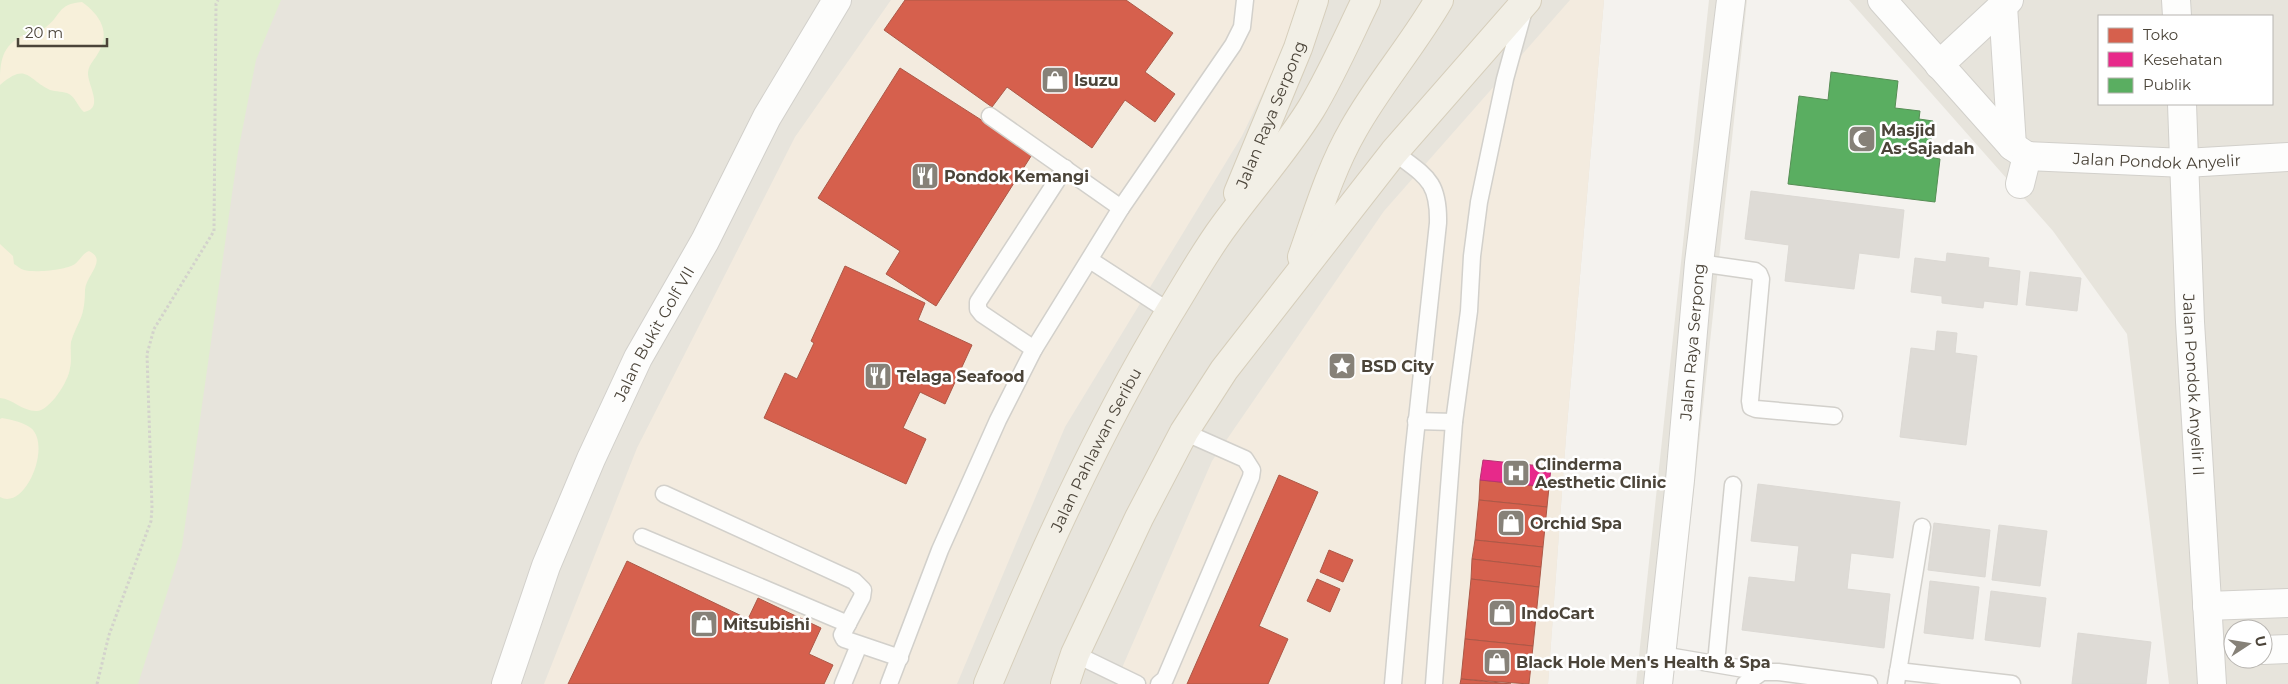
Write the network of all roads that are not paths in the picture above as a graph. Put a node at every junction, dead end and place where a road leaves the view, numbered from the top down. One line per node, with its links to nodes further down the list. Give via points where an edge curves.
1 (837, 0): 49 (street, Jalan Bukit Golf VII, via 767,117 705,241 638,358 546,566)
2 (1245, 0): 21 (lane, via 1242,26 1233,46)
3 (1314, 0): 22 (main road, Jalan Raya Serpong, via 1291,66)
4 (1366, 0): 22 (main road, via 1340,58 1311,109 1277,159)
5 (1439, 0): 25 (main road, via 1352,130 1332,173)
6 (1527, 0): 16 (main road); 30 (lane, via 1505,79 1479,202)
7 (1731, 0): 24 (street, Jalan Raya Serpong)
8 (1882, 0): 12 (street)
9 (2176, 0): 11 (street)
10 (2006, 3): 12 (street); 15 (street)
11 (2177, 15)
12 (1939, 65): 15 (street)
13 (2182, 105): 18 (street, Jalan Pondok Anyelir II)
14 (990, 116): 19 (lane)
15 (2020, 151): 18 (street, Jalan Pondok Anyelir); 20 (street)
16 (1394, 152): 25 (main road); 29 (lane, via 1432,185 1439,202)
17 (2288, 157): 18 (street, Jalan Pondok Anyelir)
18 (2185, 163): 37 (street, Jalan Pondok Anyelir II, via 2190,322)
19 (1065, 168): 21 (lane); 27 (lane, via 978,302 982,314)
20 (2020, 184)
21 (1121, 208): 23 (lane)
22 (1224, 226): 26 (main road, Jalan Pahlawan Seribu)
23 (1090, 260): 26 (lane); 27 (lane)
24 (1699, 263): 28 (lane, via 1755,271 1762,279 1751,407); 44 (street, Jalan Raya Serpong)
25 (1293, 281): 31 (main road, via 1224,370)
26 (1170, 312): 52 (main road, Jalan Pahlawan Seribu, via 1114,409 1034,572)
27 (1034, 349): 45 (lane, via 998,420 940,550)
28 (1834, 416)
29 (1416, 421): 30 (lane); 56 (lane)
30 (1454, 422): 57 (lane)
31 (1184, 432): 43 (main road); 55 (lane, via 1245,459 1252,470 1165,679)
32 (1733, 485): 46 (lane)
33 (664, 494): 38 (lane, via 854,581 863,590)
34 (1922, 527): 48 (lane)
35 (642, 537): 38 (lane)
36 (2288, 603): 37 (street)
37 (2207, 606): 42 (street, Jalan Pondok Anyelir II)
38 (848, 624): 39 (lane, via 842,636)
39 (859, 646): 45 (lane); 50 (lane)
40 (2288, 648): 41 (street)
41 (2273, 649)
42 (2222, 652): 62 (street, Jalan Pondok Anyelir II)
43 (1075, 654): 53 (main road); 54 (lane)
44 (1662, 655): 46 (lane); 58 (street, Jalan Raya Serpong)
45 (900, 658): 51 (lane)
46 (1716, 663): 47 (lane)
47 (1762, 672): 59 (lane); 60 (lane)
48 (1897, 678): 61 (lane)
49 (506, 684)
50 (843, 684)
51 (889, 684)
52 (988, 684)
53 (1065, 684)
54 (1137, 684)
55 (1159, 684)
56 (1393, 684)
57 (1434, 684)
58 (1658, 684)
59 (1745, 684)
60 (1869, 684)
61 (2012, 684)
62 (2212, 684)

